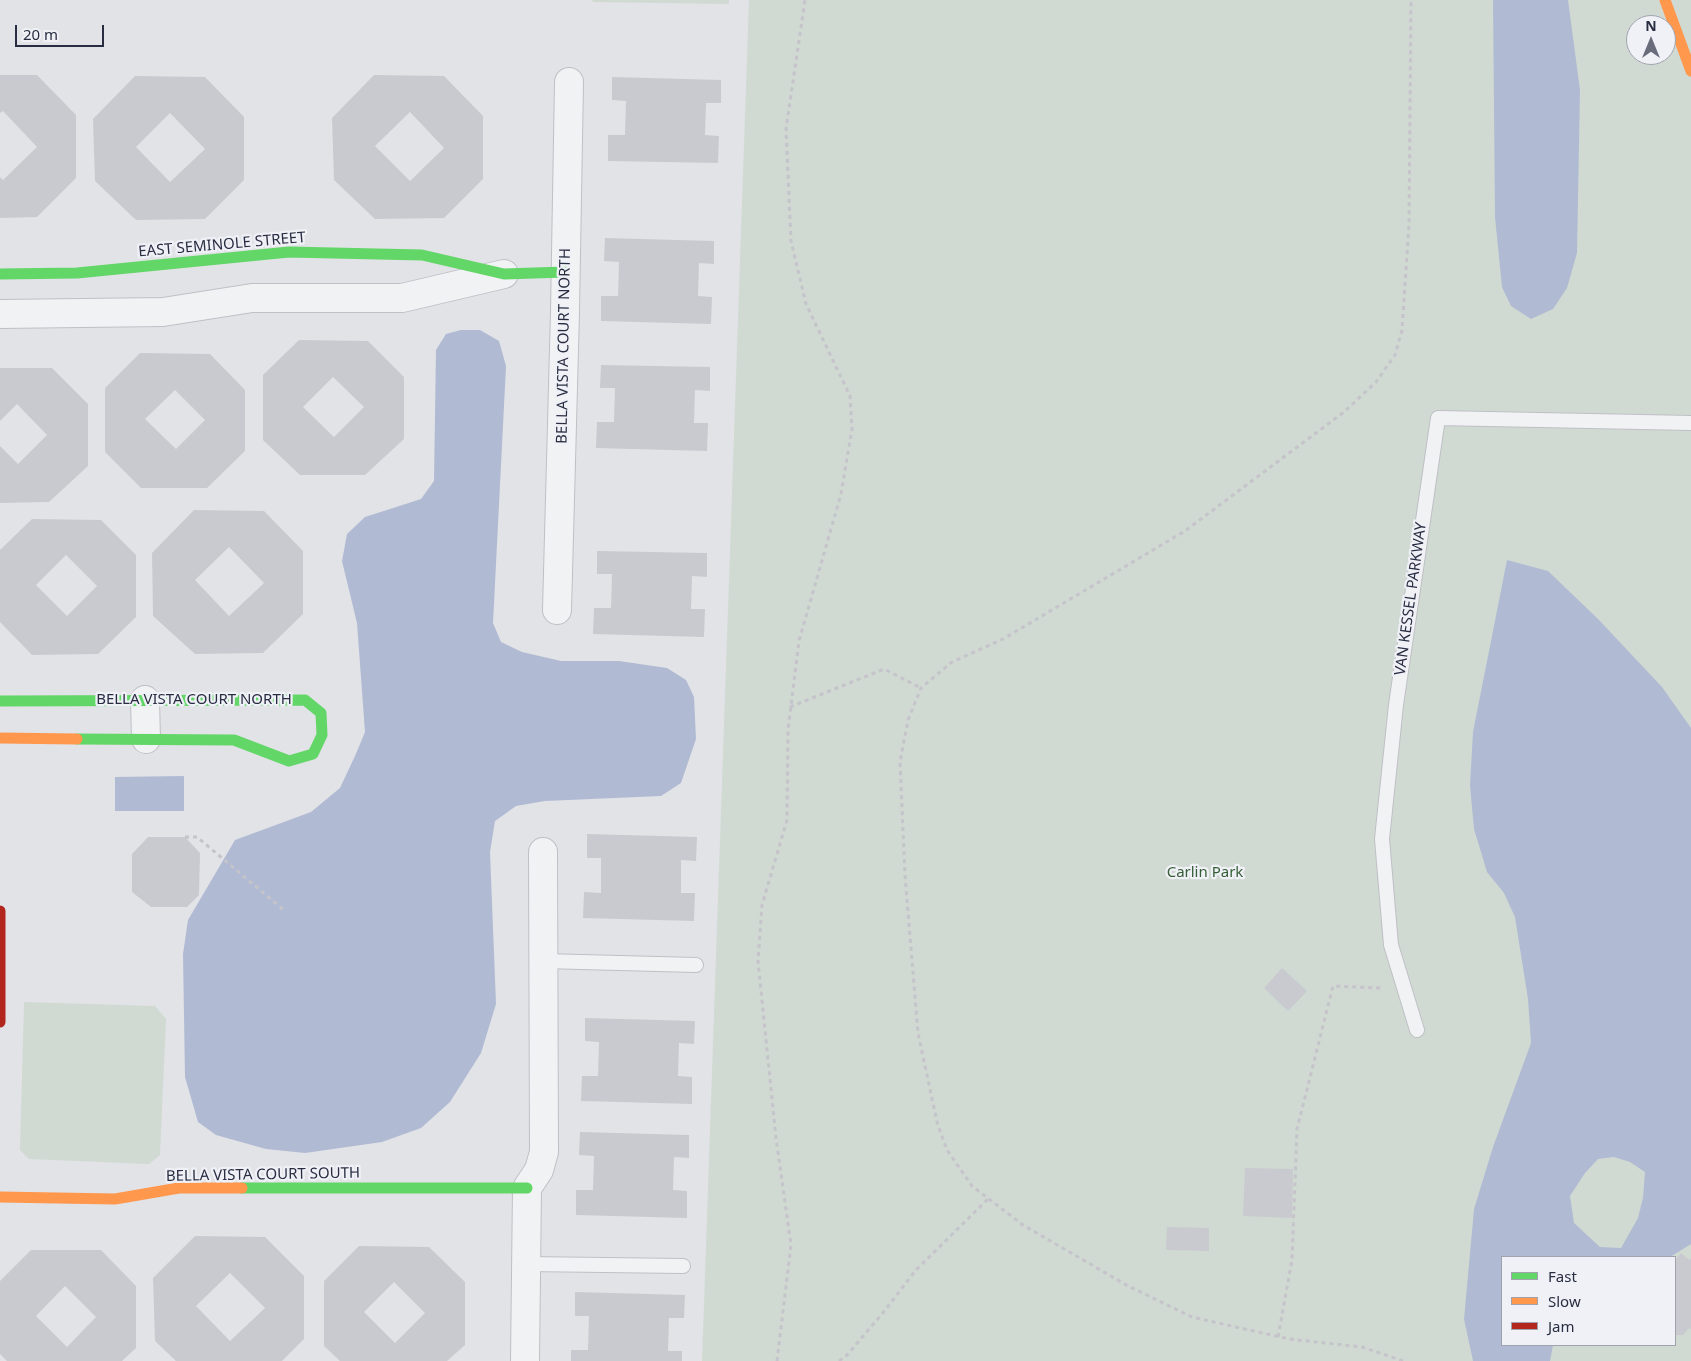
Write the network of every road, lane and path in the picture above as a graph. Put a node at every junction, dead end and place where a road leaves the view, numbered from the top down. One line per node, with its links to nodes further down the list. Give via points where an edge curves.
1 (805, 0): 15 (path, via 786,129 791,241 806,304 850,396 852,429 841,494 799,641)
2 (1411, 0): 12 (path, via 1409,225 1402,330 1395,355 1376,382 1344,412 1185,531 1003,639 952,662)
3 (1665, 0): 4 (street)
4 (1691, 71)
5 (569, 82): 6 (street, BELLA VISTA COURT NORTH)
6 (565, 272): 8 (street, EAST SEMINOLE STREET); 11 (street, BELLA VISTA COURT NORTH)
7 (0, 274): 8 (street, EAST SEMINOLE STREET, via 77,273 290,252 422,255)
8 (504, 274): 9 (street, via 402,298 252,298 163,312)
9 (0, 314)
10 (1691, 423): 24 (lane, VAN KESSEL PARKWAY, via 1438,418 1396,705 1382,839 1391,945)
11 (556, 610)
12 (921, 688): 15 (path, via 884,669); 29 (path, via 908,720 900,762 904,876 918,1032 937,1122 947,1150 972,1186)
13 (145, 700): 14 (street, BELLA VISTA COURT NORTH); 17 (street); 17 (street, BELLA VISTA COURT NORTH, via 305,700 321,712 322,735 313,754 289,761 234,740)
14 (0, 701)
15 (790, 707): 34 (path, via 788,820 762,905 758,961 776,1138 791,1245)
16 (0, 738): 17 (street, BELLA VISTA COURT NORTH)
17 (146, 739)
18 (185, 837): 21 (path, via 198,837)
19 (543, 852): 22 (street)
20 (0, 911): 25 (street)
21 (285, 911)
22 (543, 961): 23 (lane); 27 (street, via 544,1152 539,1170)
23 (696, 965)
24 (1404, 988): 26 (lane, VAN KESSEL PARKWAY); 32 (path, via 1333,986 1297,1129 1292,1260)
25 (0, 1022)
26 (1417, 1030)
27 (528, 1188): 28 (street, BELLA VISTA COURT SOUTH, via 179,1188 115,1199); 30 (street)
28 (0, 1197)
29 (988, 1198): 32 (path, via 1023,1226 1128,1286 1192,1317); 35 (path, via 916,1270)
30 (526, 1264): 31 (lane); 33 (street)
31 (683, 1266)
32 (1278, 1337): 36 (path, via 1362,1347)
33 (525, 1361)
34 (777, 1361)
35 (839, 1361)
36 (1404, 1361)

